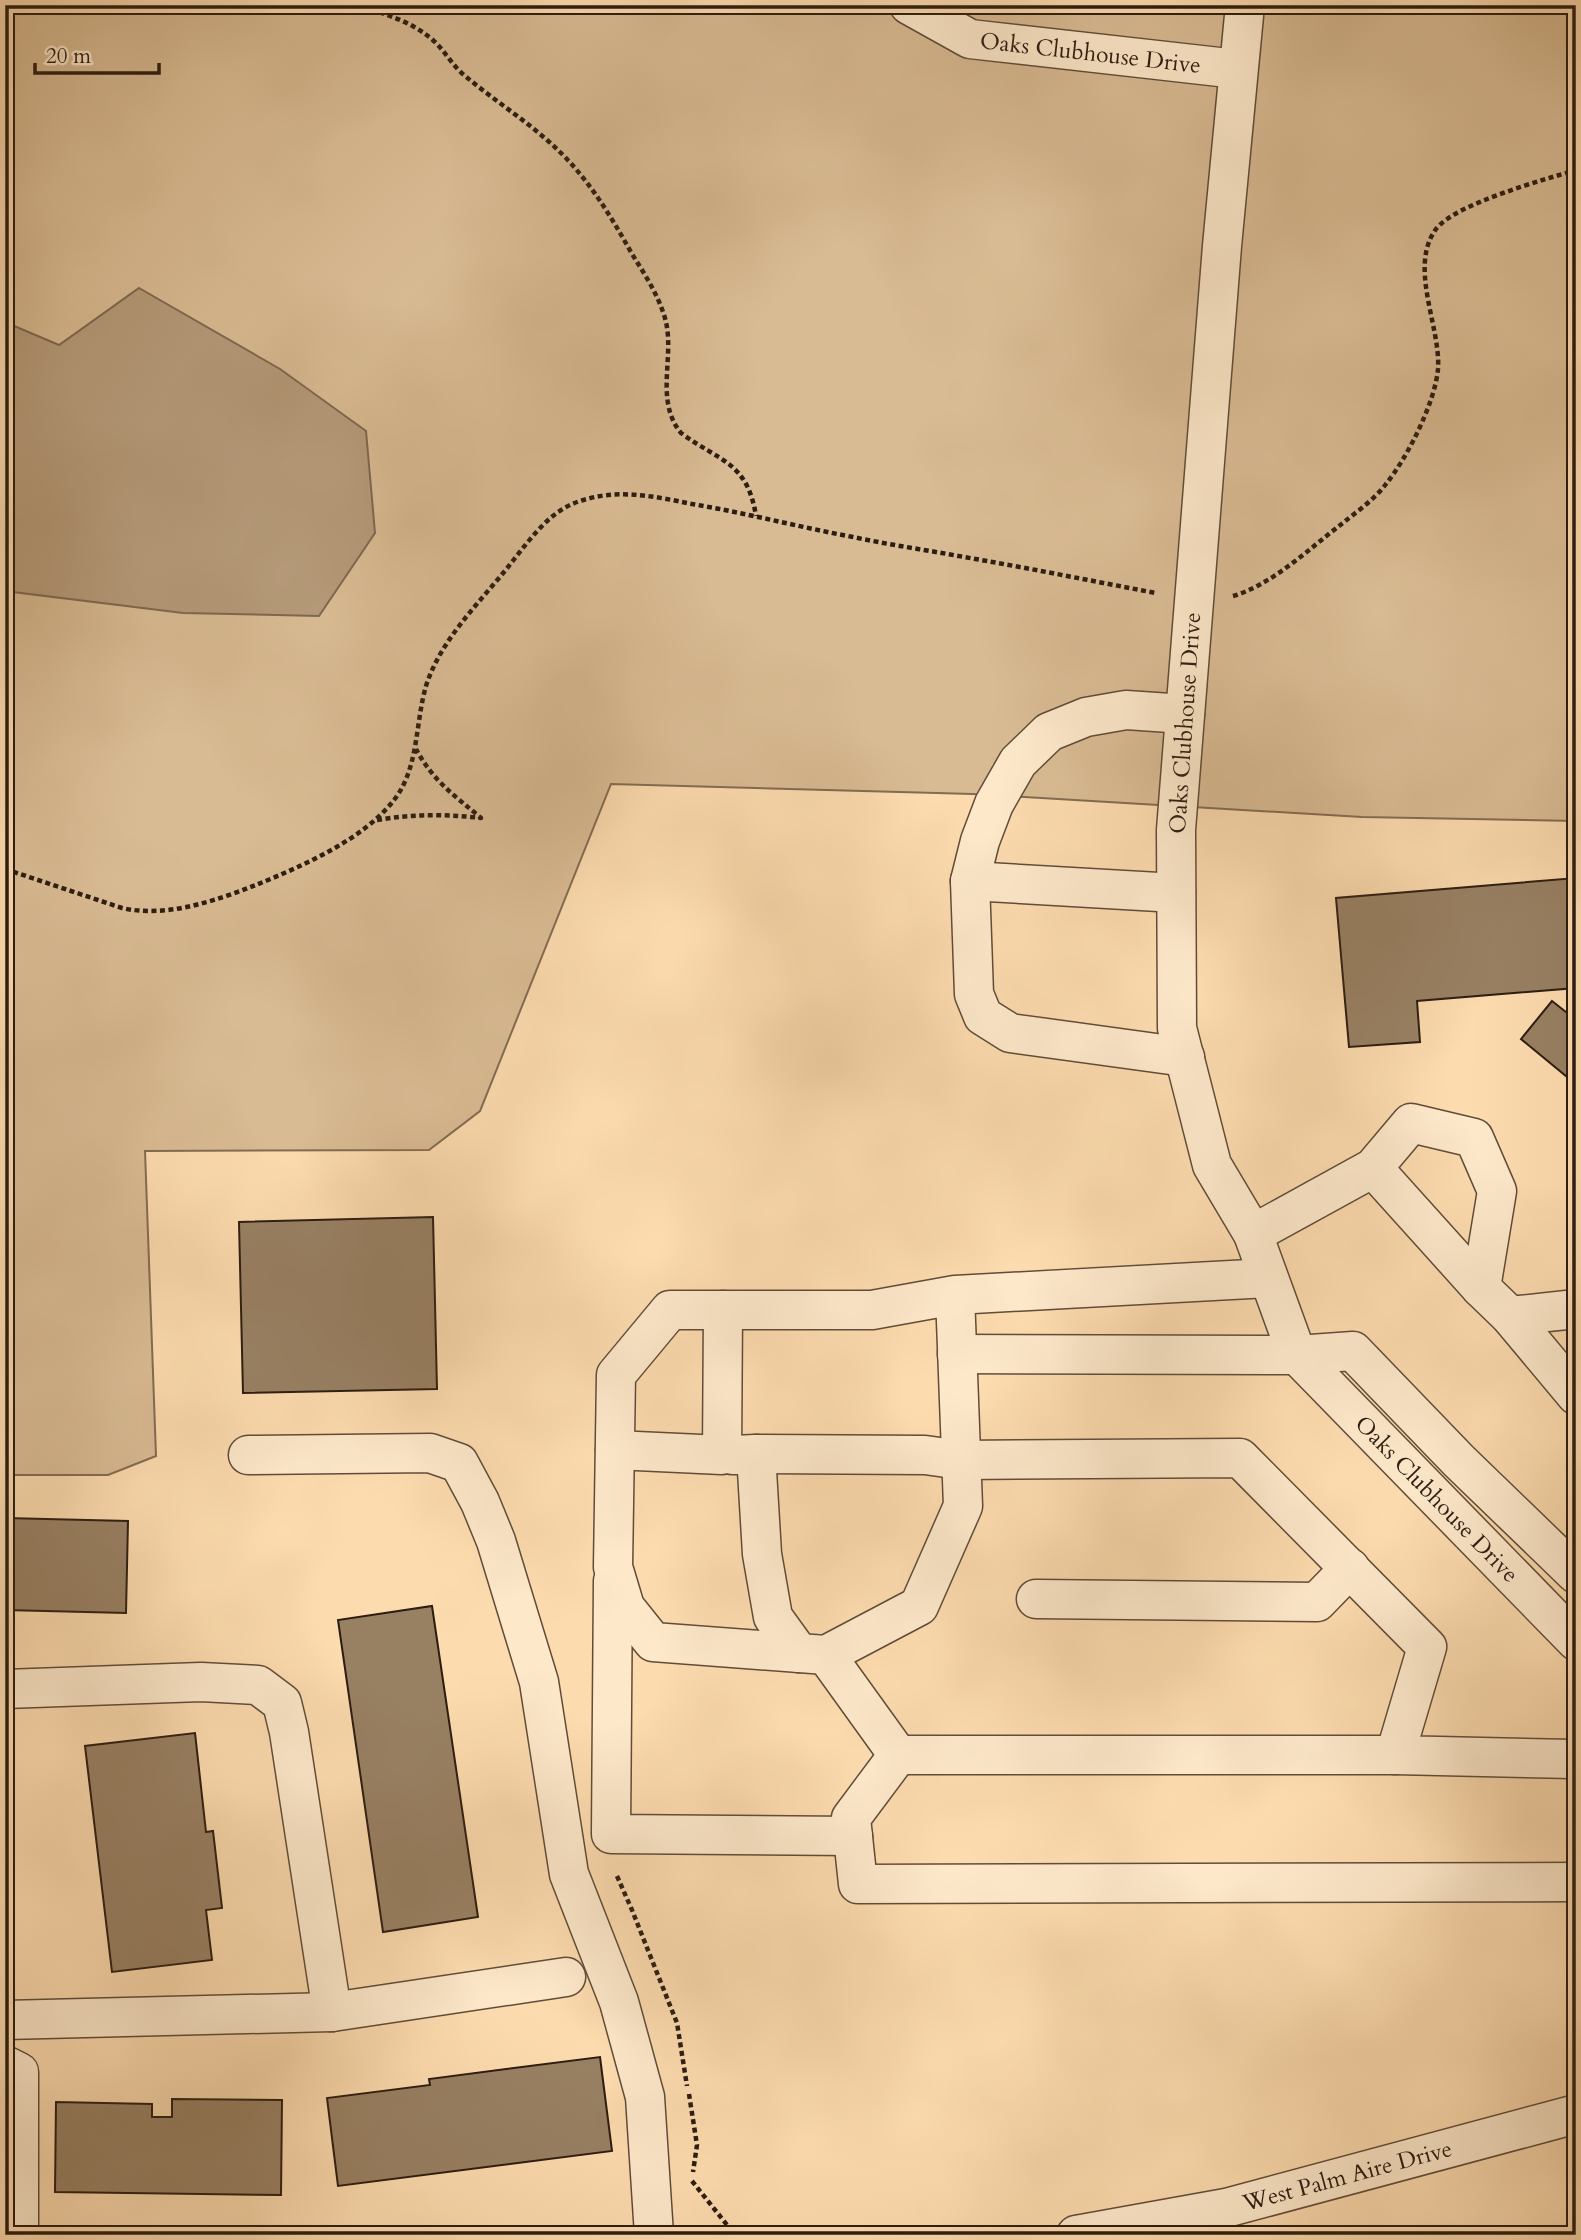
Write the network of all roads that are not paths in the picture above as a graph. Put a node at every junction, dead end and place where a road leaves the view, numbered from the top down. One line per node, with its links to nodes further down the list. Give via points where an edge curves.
1 (909, 5): 3 (street, Oaks Clubhouse Drive, via 970,39)
2 (1245, 5): 3 (street, Oaks Clubhouse Drive)
3 (1237, 69): 4 (street, Oaks Clubhouse Drive)
4 (1185, 714): 5 (street, via 1126,710 1086,717 1049,732 1018,762 994,804); 6 (street, Oaks Clubhouse Drive, via 1175,830)
5 (970, 881): 6 (street); 7 (street, via 974,993 983,1016 1010,1033)
6 (1176, 893): 7 (street, Oaks Clubhouse Drive, via 1177,1028)
7 (1185, 1057): 9 (street, Oaks Clubhouse Drive, via 1212,1165)
8 (1373, 1168): 9 (street); 11 (street); 11 (street, via 1411,1123 1474,1138 1497,1191)
9 (1254, 1234): 10 (street, Oaks Clubhouse Drive)
10 (1268, 1278): 12 (street); 17 (street, Oaks Clubhouse Drive)
11 (1481, 1288): 15 (street)
12 (955, 1294): 14 (street, via 872,1310); 16 (street)
13 (1576, 1309): 15 (street)
14 (723, 1310): 19 (street, via 670,1310 616,1375); 21 (street)
15 (1510, 1316): 18 (street)
16 (957, 1354): 17 (street); 22 (street)
17 (1297, 1355): 25 (street, Oaks Clubhouse Drive, via 1353,1351); 27 (street, Oaks Clubhouse Drive)
18 (1576, 1395)
19 (615, 1450): 21 (street); 23 (street)
20 (248, 1455): 41 (street, via 430,1453 459,1463 480,1502 539,1682 569,1874 620,2001 645,2097)
21 (739, 1455): 22 (street, via 925,1455); 28 (street, via 773,1617)
22 (961, 1460): 24 (street, via 1240,1458); 28 (street, via 963,1506 919,1606)
23 (613, 1567): 28 (street, via 625,1607 653,1642); 33 (street, via 611,1834)
24 (1350, 1568): 26 (street, via 1317,1602); 31 (street, via 1427,1647)
25 (1576, 1574)
26 (1036, 1599)
27 (1576, 1641)
28 (813, 1654): 30 (street)
29 (5, 1689): 36 (street, via 201,1682 258,1685 282,1703)
30 (898, 1755): 31 (street); 33 (street, via 851,1818)
31 (1395, 1755): 32 (street)
32 (1575, 1759)
33 (853, 1836): 34 (street, via 858,1884)
34 (1576, 1882)
35 (566, 1977): 36 (street)
36 (332, 2012): 37 (street)
37 (5, 2020)
38 (5, 2065): 40 (street, via 19,2072)
39 (1576, 2114): 42 (street, West Palm Aire Drive, via 1226,2208)
40 (19, 2235)
41 (654, 2235)
42 (1076, 2235)

